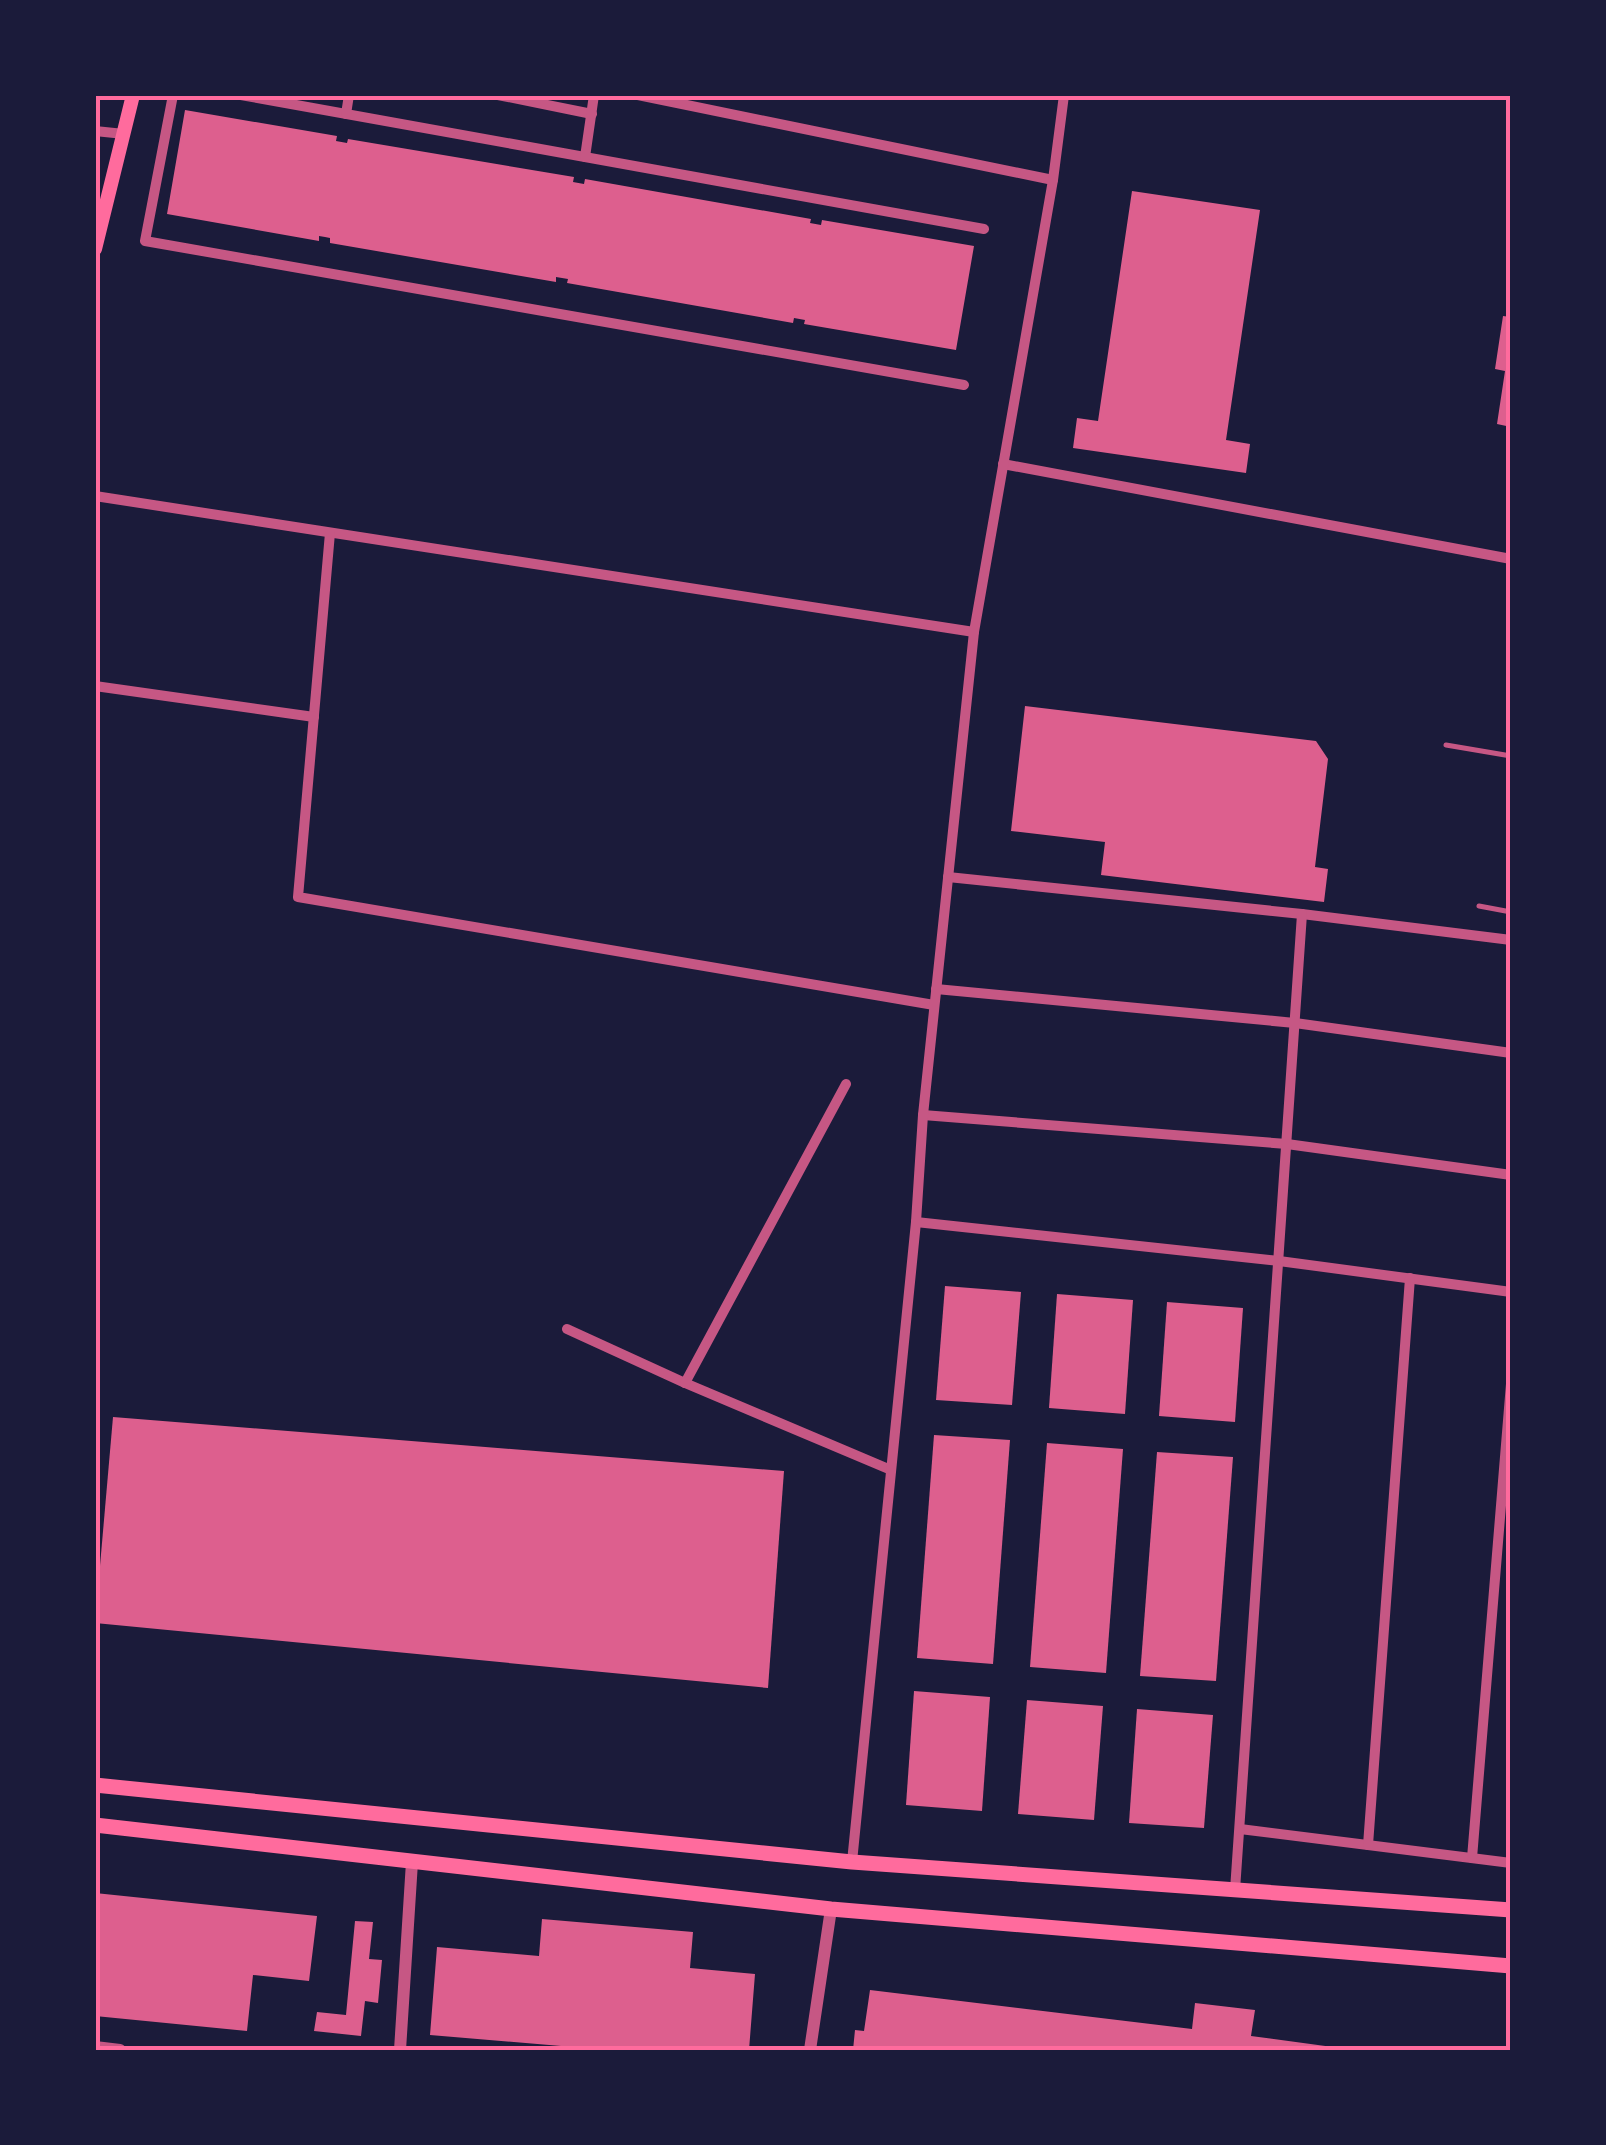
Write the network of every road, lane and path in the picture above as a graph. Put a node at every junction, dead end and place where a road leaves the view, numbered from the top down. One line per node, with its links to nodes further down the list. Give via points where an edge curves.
1 (133, 95): 13 (main road)
2 (173, 95): 18 (street, via 145,240)
3 (241, 95): 10 (street)
4 (350, 95): 10 (street)
5 (498, 95): 11 (street)
6 (594, 95): 11 (street)
7 (638, 95): 9 (street)
8 (1064, 95): 15 (street)
9 (662, 98): 15 (street)
10 (346, 114): 14 (street)
11 (592, 114): 14 (street)
12 (95, 130): 13 (street)
13 (124, 134): 17 (main road)
14 (585, 157): 16 (street)
15 (1053, 180): 19 (street)
16 (984, 228)
17 (95, 249)
18 (964, 385)
19 (1003, 464): 22 (street); 23 (street)
20 (95, 496): 21 (street)
21 (330, 533): 23 (street); 25 (street)
22 (1511, 560)
23 (974, 632): 28 (street)
24 (95, 686): 25 (street)
25 (314, 717): 34 (street, via 298,897)
26 (1446, 746): 27 (lane)
27 (1511, 756)
28 (948, 877): 31 (street); 33 (street)
29 (1478, 906): 30 (lane)
30 (1511, 912)
31 (1302, 914): 32 (street); 35 (street)
32 (1511, 940)
33 (936, 990): 34 (street); 35 (street)
34 (934, 1005): 38 (street)
35 (1295, 1024): 36 (street); 39 (street)
36 (1511, 1053)
37 (846, 1084): 46 (street)
38 (922, 1115): 39 (street); 41 (street)
39 (1287, 1144): 40 (street); 42 (street)
40 (1511, 1174)
41 (916, 1222): 42 (street); 48 (street)
42 (1279, 1260): 43 (street); 51 (street)
43 (1410, 1278): 44 (street); 52 (street)
44 (1511, 1292)
45 (567, 1329): 46 (street)
46 (685, 1383): 48 (street)
47 (1511, 1384): 53 (street)
48 (891, 1470): 55 (street)
49 (95, 1786): 55 (main road)
50 (95, 1825): 54 (main road)
51 (1240, 1829): 52 (street); 57 (street)
52 (1368, 1845): 53 (street)
53 (1472, 1858): 56 (street)
54 (412, 1862): 58 (main road); 63 (street)
55 (852, 1862): 57 (main road)
56 (1511, 1863)
57 (1235, 1890): 59 (main road)
58 (830, 1909): 60 (main road); 64 (street)
59 (1511, 1910)
60 (1511, 1966)
61 (95, 2047): 62 (street)
62 (120, 2050)
63 (400, 2050)
64 (810, 2050)

